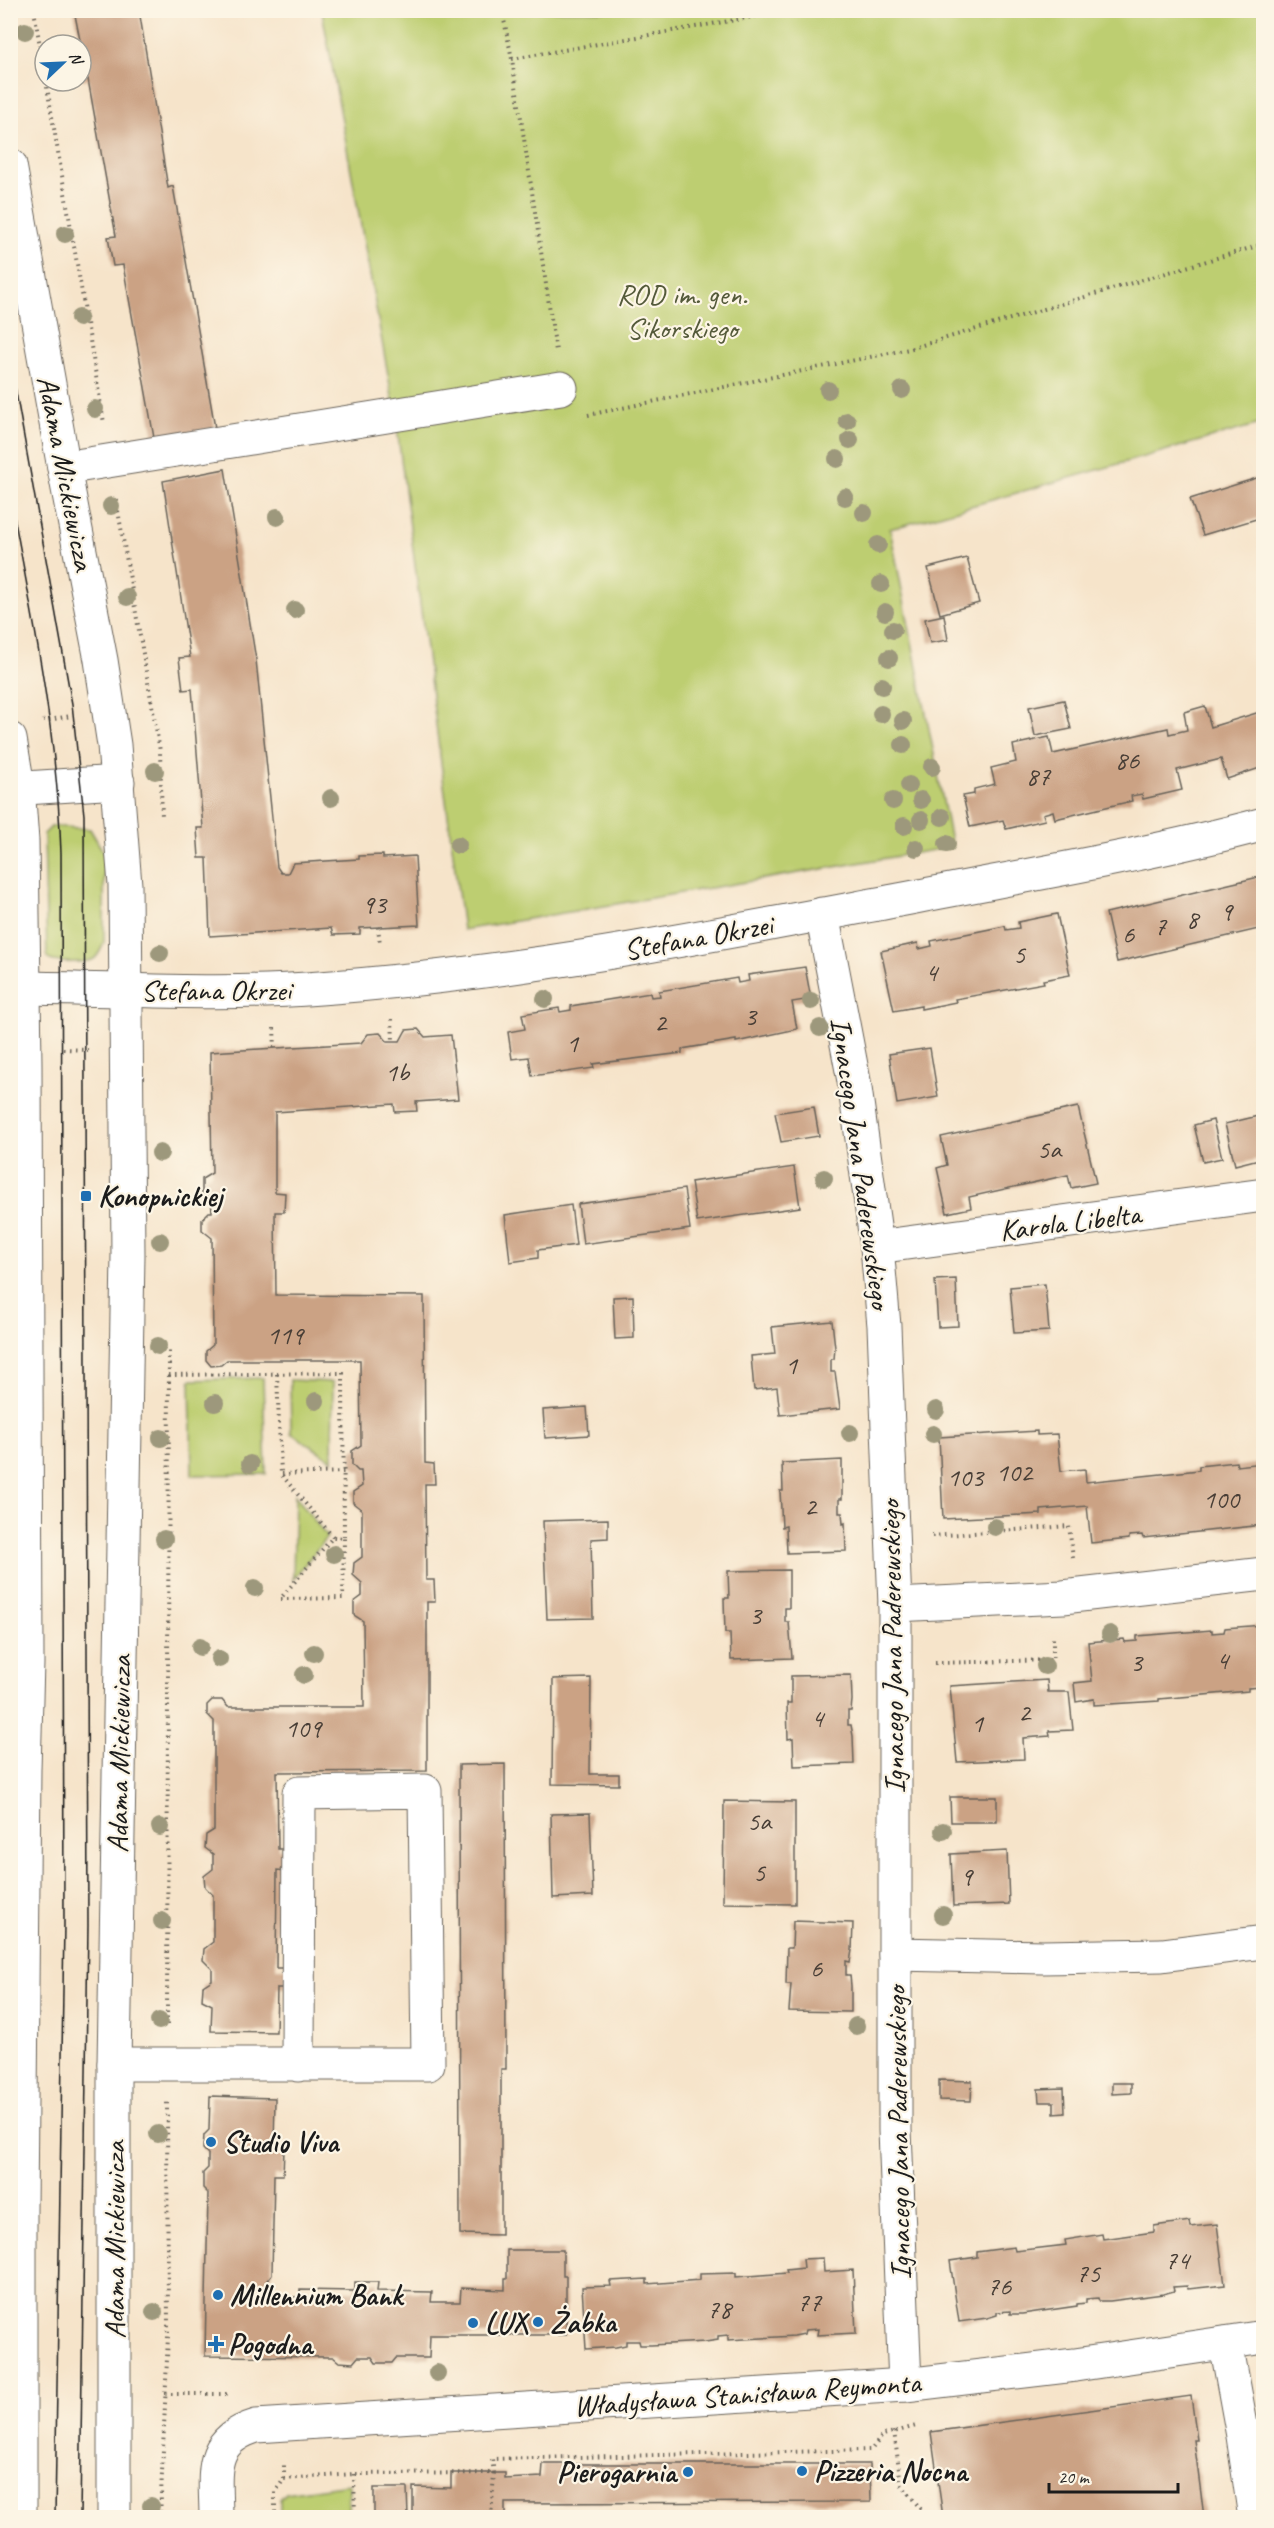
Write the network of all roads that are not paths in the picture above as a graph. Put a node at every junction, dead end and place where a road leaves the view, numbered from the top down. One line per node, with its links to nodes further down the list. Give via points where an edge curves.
1 (10, 165): 3 (street, Adama Mickiewicza)
2 (561, 388): 3 (street)
3 (64, 468): 5 (street, Adama Mickiewicza, via 102,660)
4 (23, 730): 6 (street)
5 (118, 782): 6 (street); 11 (street, Adama Mickiewicza, via 125,885)
6 (14, 788): 8 (street)
7 (1263, 824): 9 (street, Stefana Okrzei, via 1166,848)
8 (17, 904): 10 (street)
9 (822, 914): 11 (street, Stefana Okrzei, via 625,951 472,974 240,993); 13 (street, Ignacego Jana Paderewskiego, via 854,1081)
10 (23, 988): 11 (street); 16 (street, via 27,1651)
11 (125, 990): 19 (street, Adama Mickiewicza, via 128,1255)
12 (1263, 1195): 13 (street, Karola Libelta)
13 (877, 1247): 15 (street, Ignacego Jana Paderewskiego)
14 (1263, 1574): 15 (street, via 1063,1597)
15 (896, 1605): 18 (street, Ignacego Jana Paderewskiego)
16 (17, 1778): 24 (street)
17 (1263, 1942): 18 (street, via 1162,1955)
18 (895, 1954): 23 (street, Ignacego Jana Paderewskiego, via 895,2130)
19 (114, 2064): 20 (street); 25 (street, Adama Mickiewicza)
20 (298, 2065): 20 (street, via 428,2064 426,1791 299,1793)
21 (1263, 2337): 22 (street, Władysława Stanisława Reymonta)
22 (1226, 2343): 23 (street, Władysława Stanisława Reymonta); 27 (street)
23 (905, 2385): 26 (street, Władysława Stanisława Reymonta, via 256,2426 230,2438 216,2457)
24 (20, 2517)
25 (114, 2517)
26 (216, 2517)
27 (1255, 2517)

